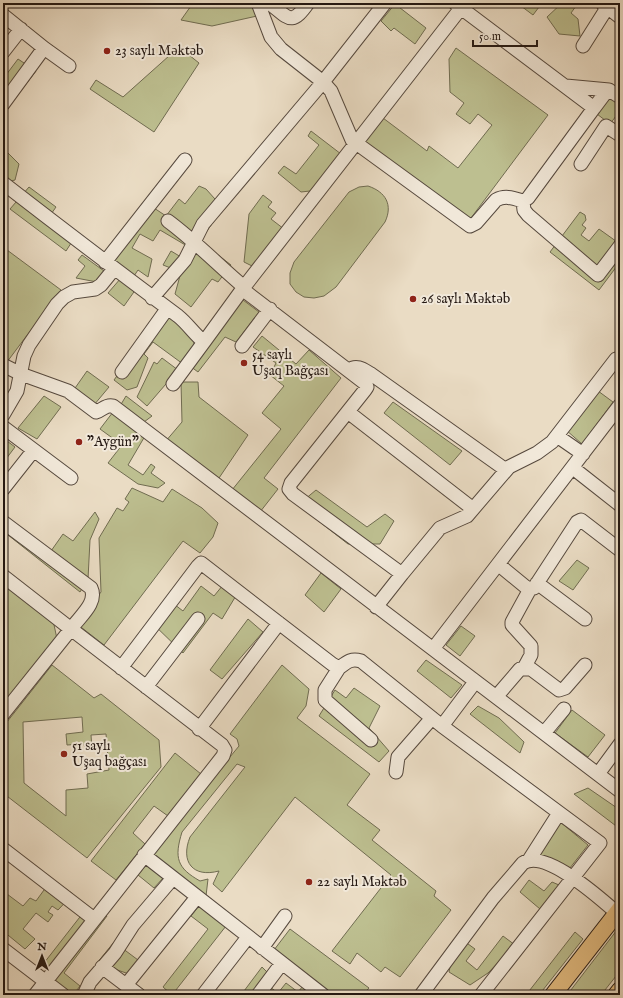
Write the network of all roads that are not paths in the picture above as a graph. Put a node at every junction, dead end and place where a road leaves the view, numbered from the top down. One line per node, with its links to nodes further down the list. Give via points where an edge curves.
1 (258, 3): 14 (street, via 271,37 281,49)
2 (269, 3): 3 (street, via 288,18 299,16)
3 (308, 3)
4 (385, 3): 14 (street)
5 (458, 5): 15 (street); 20 (street)
6 (604, 5): 8 (street); 10 (street)
7 (3, 15): 9 (street)
8 (620, 17)
9 (21, 29): 11 (street); 12 (street)
10 (583, 46)
11 (44, 48): 13 (street); 17 (street)
12 (3, 52)
13 (69, 66)
14 (322, 82): 20 (street, via 331,91 350,137); 26 (street, via 203,224)
15 (566, 86): 16 (street); 18 (street)
16 (615, 94): 18 (street, via 606,92)
17 (3, 104)
18 (594, 108): 24 (street, via 531,195)
19 (620, 135): 22 (street, via 606,126)
20 (356, 143): 24 (street, via 470,226 500,198 507,196); 29 (street)
21 (185, 160): 28 (street)
22 (581, 164)
23 (3, 183): 28 (street)
24 (522, 201): 27 (street, via 528,215 598,275)
25 (168, 221): 26 (street)
26 (194, 240): 29 (street, via 211,259); 30 (street, via 179,268)
27 (620, 246)
28 (109, 266): 30 (street); 39 (street, via 102,285 74,292 57,304 29,345)
29 (244, 287): 32 (street, via 246,292); 33 (street)
30 (152, 298): 31 (street)
31 (167, 309): 33 (street, via 185,322); 38 (street)
32 (270, 309): 34 (street); 37 (street)
33 (204, 342): 40 (street)
34 (242, 346)
35 (620, 358): 45 (street, via 616,359)
36 (3, 365): 39 (street)
37 (349, 370): 42 (street, via 367,387); 49 (street, via 359,367 371,374)
38 (122, 372)
39 (21, 374): 43 (street, via 14,398); 60 (street, via 68,391 96,412 100,412 106,406 113,406)
40 (173, 384)
41 (620, 405): 47 (street)
42 (348, 412): 53 (street); 57 (street, via 291,483 289,489 292,494)
43 (3, 415)
44 (3, 427): 46 (street)
45 (557, 436): 47 (street); 49 (street, via 537,453)
46 (33, 450): 50 (street); 51 (street)
47 (583, 454): 48 (street)
48 (573, 468): 52 (street); 56 (street)
49 (506, 470): 53 (street)
50 (70, 478)
51 (3, 489)
52 (620, 505)
53 (473, 509): 57 (street, via 463,518 440,528)
54 (3, 522): 64 (street, via 91,588 93,598 90,604)
55 (620, 550): 59 (street, via 581,520 577,522)
56 (499, 565): 59 (street, via 527,588); 65 (street)
57 (402, 574): 60 (street)
58 (3, 576): 64 (street)
59 (534, 586): 62 (street); 69 (street, via 512,622 531,646 531,655)
60 (376, 607): 65 (street)
61 (198, 619): 71 (street)
62 (585, 619)
63 (279, 623): 67 (street, via 202,563); 68 (street); 76 (street)
64 (70, 628): 67 (street); 74 (street)
65 (433, 649): 70 (street)
66 (585, 665): 69 (street, via 566,688 559,690 531,669)
67 (121, 668): 71 (street)
68 (339, 668): 75 (street, via 349,660 361,661); 78 (street, via 325,690 325,700)
69 (524, 668): 72 (street, via 518,670)
70 (475, 682): 72 (street); 75 (street)
71 (146, 688): 76 (street)
72 (496, 697): 77 (street)
73 (564, 709): 77 (street)
74 (3, 714)
75 (437, 722): 80 (street, via 398,757); 83 (street)
76 (198, 729): 85 (street, via 225,750)
77 (544, 733): 81 (street)
78 (371, 740)
79 (620, 744): 81 (street)
80 (396, 772)
81 (598, 774): 82 (street)
82 (620, 791)
83 (560, 813): 86 (street); 87 (street, via 600,843)
84 (3, 850): 92 (street)
85 (144, 855): 88 (street); 92 (street)
86 (529, 860): 87 (street, via 536,860); 108 (street, via 523,863 493,898)
87 (573, 877): 90 (street); 109 (street)
88 (173, 878): 89 (street); 97 (street)
89 (197, 897): 93 (street); 99 (street)
90 (619, 911): 110 (main road)
91 (285, 916): 94 (street)
92 (94, 919): 98 (street)
93 (248, 937): 94 (street); 105 (street)
94 (262, 948): 96 (street)
95 (3, 949): 98 (street)
96 (282, 963): 106 (street); 107 (street)
97 (102, 967): 99 (street); 103 (street)
98 (45, 982): 101 (street); 102 (street)
99 (126, 986): 104 (street)
100 (620, 990): 111 (main road)
101 (35, 995)
102 (63, 995)
103 (84, 995)
104 (138, 995)
105 (203, 995)
106 (258, 995)
107 (323, 995)
108 (421, 995)
109 (481, 995)
110 (553, 995)
111 (616, 995)

